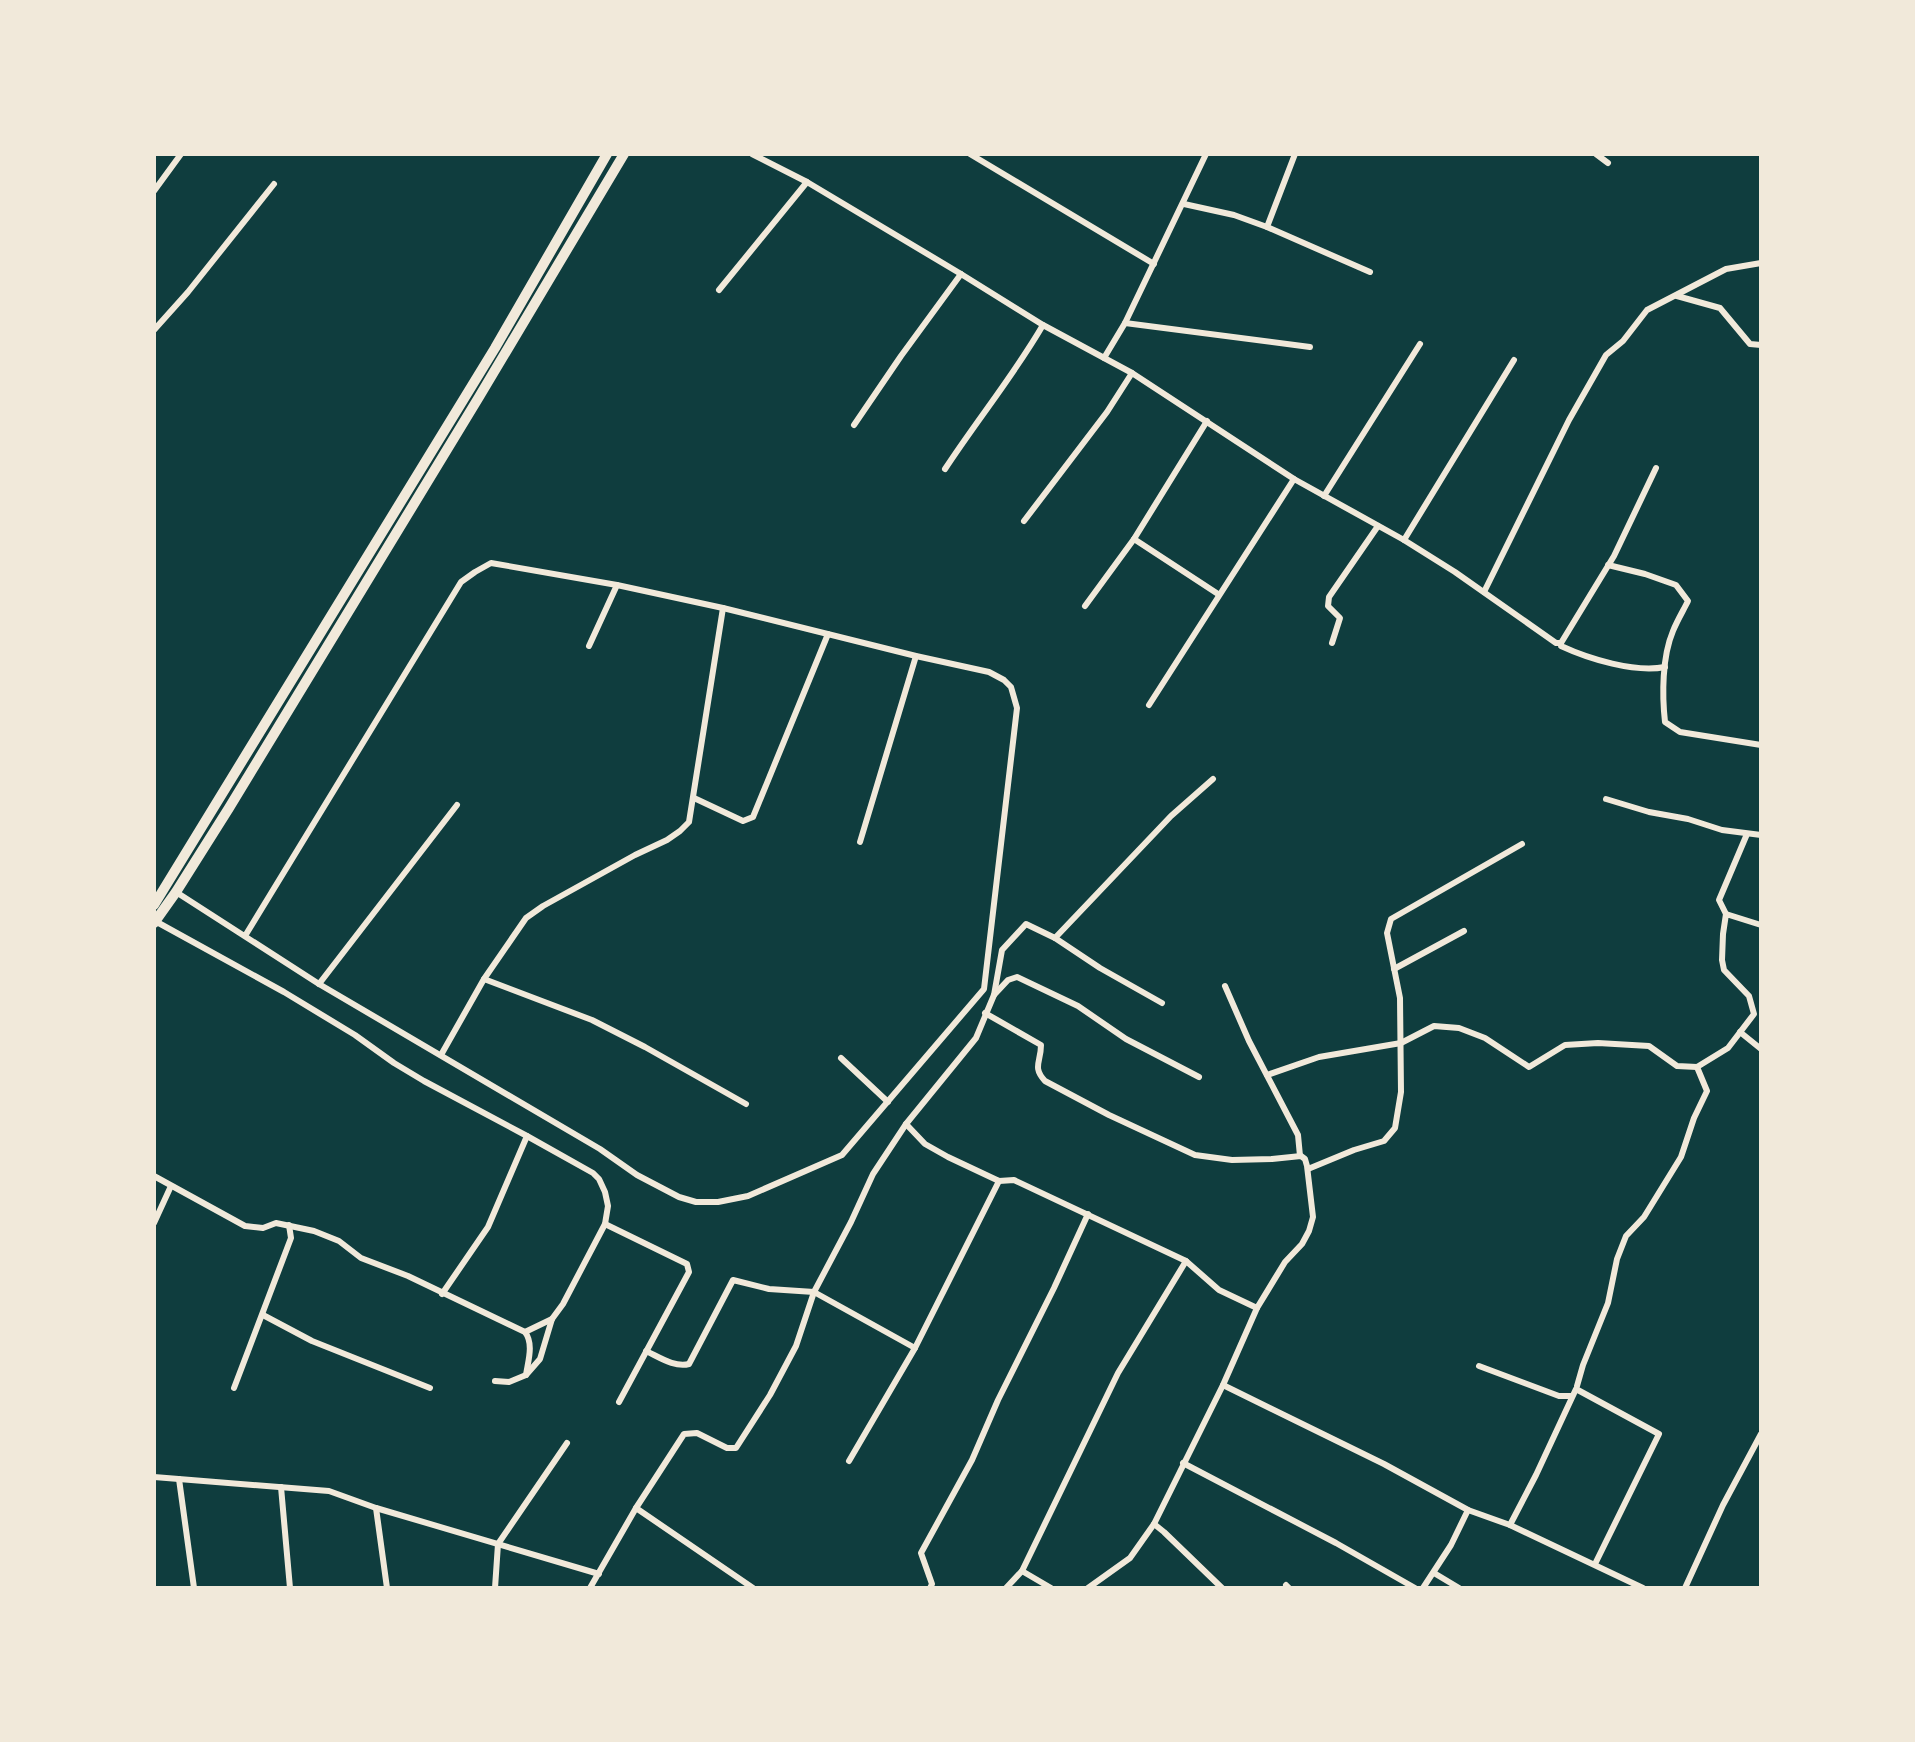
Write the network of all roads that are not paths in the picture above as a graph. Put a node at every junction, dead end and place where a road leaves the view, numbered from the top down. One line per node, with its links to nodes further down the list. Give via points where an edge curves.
1 (181, 154): 12 (street)
2 (607, 154): 30 (highway)
3 (624, 154): 31 (highway)
4 (752, 154): 10 (street)
5 (970, 154): 16 (street)
6 (1206, 154): 13 (street)
7 (1295, 154): 14 (street)
8 (1596, 154): 9 (street)
9 (1608, 163)
10 (807, 182): 18 (street); 19 (street)
11 (274, 184): 23 (street)
12 (154, 191)
13 (1184, 204): 14 (street); 16 (street)
14 (1267, 227): 17 (street)
15 (1761, 263): 20 (street, via 1726,269)
16 (1154, 264): 21 (street)
17 (1370, 272)
18 (961, 274): 22 (street); 33 (street)
19 (719, 290)
20 (1677, 296): 25 (street, via 1720,308 1750,344); 44 (street, via 1647,310 1606,355)
21 (1125, 323): 26 (street); 27 (street)
22 (1043, 325): 27 (street); 35 (street)
23 (154, 330)
24 (1420, 344): 37 (street)
25 (1761, 345)
26 (1310, 347)
27 (1104, 358): 29 (street)
28 (1514, 360): 41 (street)
29 (1132, 373): 32 (street); 38 (street)
30 (468, 391): 31 (highway); 65 (highway)
31 (479, 397): 64 (highway)
32 (1207, 421): 36 (street); 40 (street)
33 (854, 425)
34 (1656, 468): 42 (street)
35 (945, 469)
36 (1294, 479): 37 (street); 45 (street)
37 (1324, 496): 39 (street)
38 (1024, 521)
39 (1378, 526): 41 (street); 49 (street, via 1329,597 1328,606 1340,618)
40 (1134, 539): 45 (street); 46 (street)
41 (1404, 540): 44 (street)
42 (1608, 565): 50 (street); 53 (street, via 1676,585 1688,601 1671,634)
43 (617, 585): 47 (street); 51 (street); 70 (street, via 491,563 461,582)
44 (1484, 592): 50 (street)
45 (1218, 594): 54 (street)
46 (1085, 606)
47 (723, 608): 48 (street); 57 (street)
48 (828, 634): 52 (street); 57 (street, via 753,817 743,821)
49 (1332, 643)
50 (1561, 643): 53 (street, via 1595,660 1649,671)
51 (589, 646)
52 (916, 656): 62 (street); 87 (street, via 989,672 1011,687 1017,708 984,989)
53 (1665, 667): 55 (street, via 1665,722 1680,732)
54 (1149, 705)
55 (1761, 745)
56 (1213, 779): 71 (street)
57 (694, 798): 73 (street, via 689,822 680,831 526,918)
58 (1606, 799): 60 (street)
59 (457, 805): 74 (street)
60 (1747, 834): 61 (street); 66 (street, via 1719,900)
61 (1761, 835)
62 (860, 842)
63 (1522, 844): 72 (street, via 1391,919 1387,933)
64 (176, 892): 67 (highway); 70 (street)
65 (154, 905)
66 (1726, 914): 68 (street); 79 (street, via 1724,970 1749,996 1754,1014)
67 (155, 922): 90 (street)
68 (1761, 925)
69 (1464, 931): 72 (street)
70 (245, 936): 74 (street)
71 (1055, 938): 76 (street, via 1026,924 1022,927 1002,950); 77 (street)
72 (1394, 969): 80 (street)
73 (484, 979): 82 (street); 88 (street, via 592,1020)
74 (319, 984): 82 (street)
75 (1225, 986): 85 (street)
76 (994, 995): 78 (street); 86 (street, via 1017,977)
77 (1162, 1003)
78 (985, 1013): 89 (street, via 976,1038); 91 (street, via 1041,1045 1037,1066 1045,1081 1156,1138 1214,1159)
79 (1740, 1032): 81 (street); 84 (street, via 1728,1048)
80 (1401, 1043): 84 (street, via 1434,1026 1447,1027 1485,1038 1529,1067 1565,1045 1598,1043 1649,1046 1677,1066); 85 (street, via 1319,1057); 92 (street, via 1395,1128 1384,1141)
81 (1761, 1049)
82 (441, 1055): 87 (street, via 637,1175 696,1202 748,1196 833,1160)
83 (841, 1058): 87 (street)
84 (1697, 1067): 113 (street, via 1707,1091 1681,1157 1626,1236)
85 (1267, 1075): 91 (street, via 1298,1135)
86 (1199, 1077)
87 (888, 1102)
88 (746, 1104)
89 (906, 1124): 94 (street, via 925,1144); 101 (street, via 873,1174)
90 (527, 1136): 98 (street, via 599,1179 608,1206); 102 (street, via 488,1227)
91 (1300, 1156): 92 (street)
92 (1308, 1169): 103 (street, via 1313,1217 1309,1231)
93 (154, 1176): 95 (street)
94 (999, 1181): 96 (street, via 1014,1180); 107 (street)
95 (171, 1186): 97 (street); 99 (street, via 245,1226)
96 (1088, 1214): 100 (street); 142 (street, via 972,1460 921,1553)
97 (154, 1223)
98 (605, 1224): 105 (street); 108 (street, via 689,1268)
99 (289, 1225): 102 (street, via 339,1241 361,1258); 104 (street, via 291,1238)
100 (1186, 1261): 103 (street, via 1219,1290); 132 (street, via 1118,1373)
101 (814, 1292): 107 (street); 108 (street, via 733,1280 689,1364); 126 (street, via 796,1346 736,1448 697,1433 684,1434)
102 (442, 1294): 106 (street)
103 (1257, 1308): 112 (street)
104 (263, 1315): 114 (street); 115 (street, via 312,1341)
105 (552, 1319): 106 (street); 110 (street, via 540,1359)
106 (525, 1332): 110 (street, via 530,1347)
107 (915, 1348): 120 (street)
108 (646, 1351): 117 (street)
109 (1479, 1366): 116 (street)
110 (526, 1375): 111 (street)
111 (495, 1381)
112 (1223, 1385): 121 (street); 127 (street)
113 (1577, 1386)
114 (234, 1388)
115 (430, 1388)
116 (1571, 1396): 129 (street); 131 (street, via 1576,1389 1659,1434)
117 (619, 1402)
118 (1761, 1434): 152 (street)
119 (567, 1443): 130 (street)
120 (849, 1461)
121 (1183, 1463): 128 (street); 148 (street)
122 (154, 1477): 123 (street)
123 (179, 1479): 124 (street); 136 (street)
124 (281, 1487): 125 (street, via 329,1491); 137 (street)
125 (376, 1508): 130 (street); 138 (street)
126 (636, 1508): 134 (street); 141 (street)
127 (1468, 1510): 129 (street); 133 (street)
128 (1154, 1524): 135 (street, via 1130,1558); 147 (street)
129 (1510, 1525): 131 (street)
130 (498, 1544): 134 (street); 139 (street)
131 (1595, 1564): 151 (street)
132 (1022, 1571): 143 (street); 144 (street)
133 (1434, 1573): 149 (street); 150 (street)
134 (599, 1574): 140 (street)
135 (1099, 1580): 145 (street); 146 (street)
136 (194, 1588)
137 (290, 1588)
138 (387, 1588)
139 (495, 1588)
140 (590, 1588)
141 (753, 1588)
142 (930, 1588)
143 (1006, 1588)
144 (1051, 1588)
145 (1088, 1588)
146 (1107, 1588)
147 (1222, 1588)
148 (1415, 1588)
149 (1423, 1588)
150 (1459, 1588)
151 (1643, 1588)
152 (1685, 1588)

